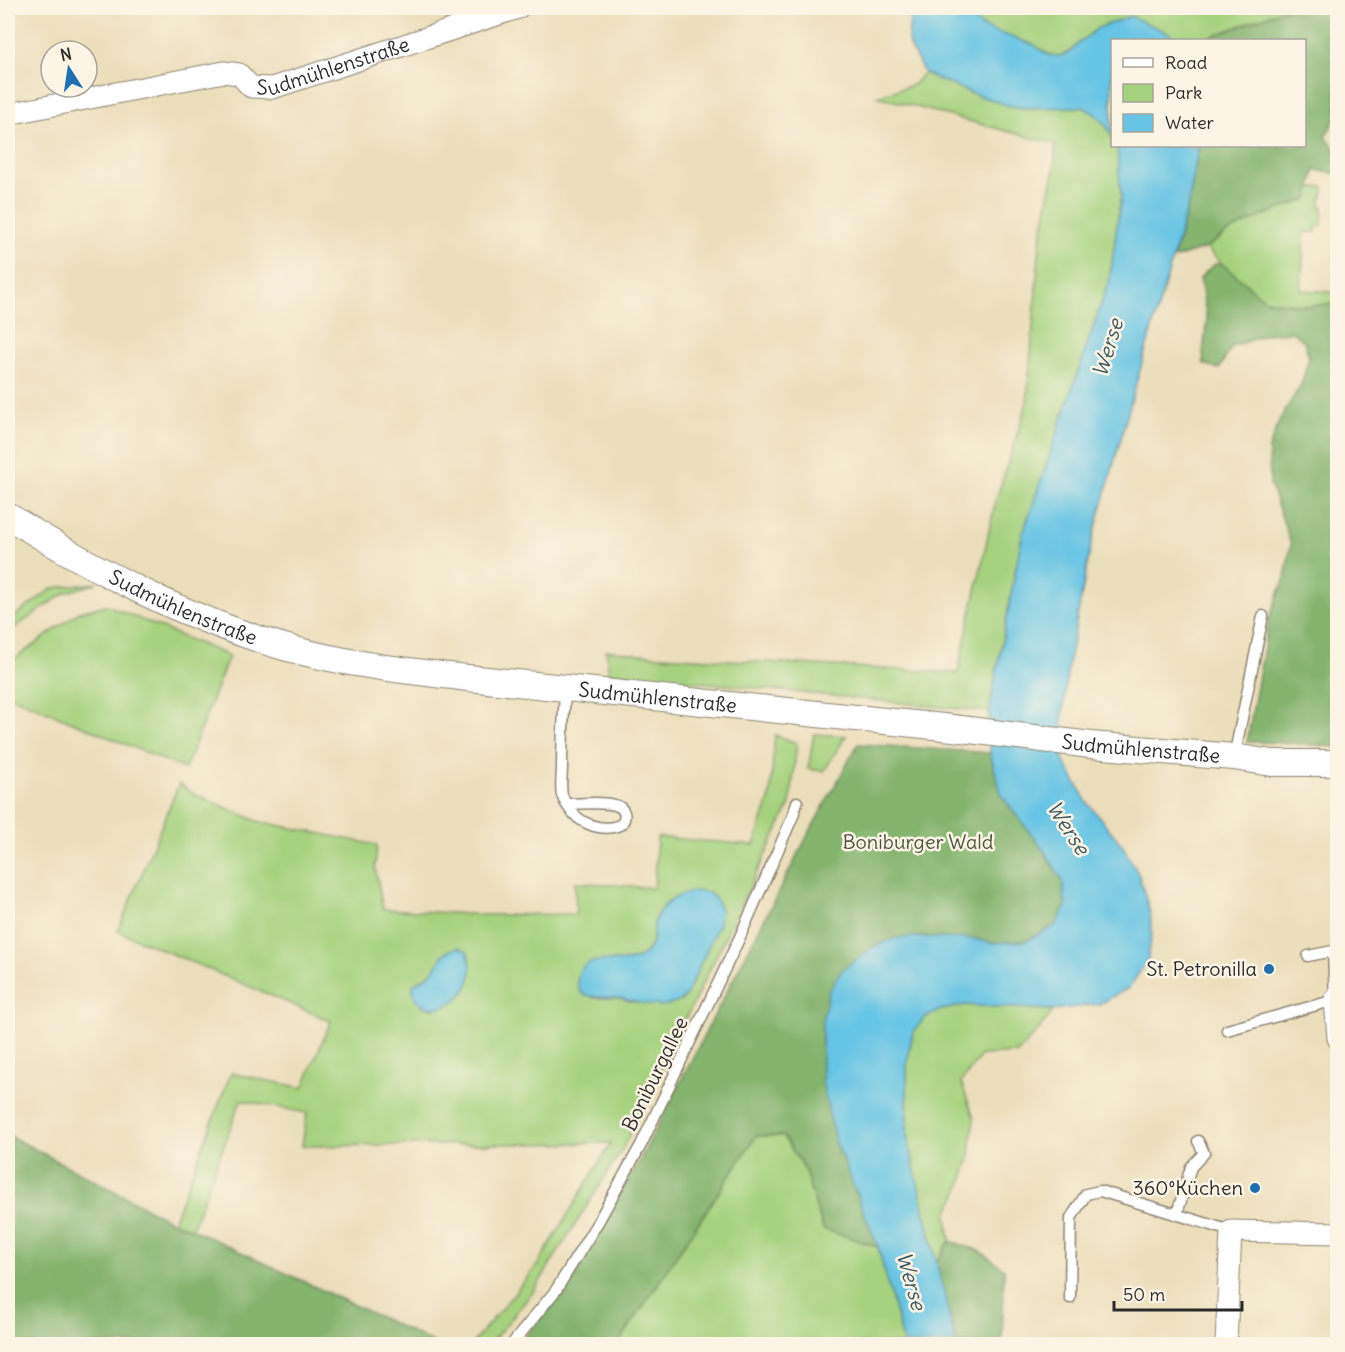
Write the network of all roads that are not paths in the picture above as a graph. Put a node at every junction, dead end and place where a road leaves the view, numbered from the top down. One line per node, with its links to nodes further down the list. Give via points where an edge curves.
1 (518, 8): 2 (street, Sudmühlenstraße, via 272,87 251,87 238,74 224,72)
2 (8, 114)
3 (8, 516): 5 (street, Sudmühlenstraße, via 73,556 156,598 248,636 316,655 403,670)
4 (1263, 616): 6 (lane)
5 (565, 687): 6 (street, Sudmühlenstraße); 9 (lane, via 561,789)
6 (1234, 757): 7 (street, Sudmühlenstraße, via 1272,763)
7 (1338, 764)
8 (797, 802): 19 (lane, Boniburgallee, via 739,939 641,1145 556,1290)
9 (567, 804): 9 (lane, via 583,822 596,826 618,826 625,818 621,807 615,805)
10 (1308, 956): 11 (lane, via 1333,951)
11 (1336, 1000): 12 (lane); 13 (street)
12 (1227, 1030)
13 (1338, 1038)
14 (1198, 1141): 15 (lane, via 1204,1153 1191,1167)
15 (1177, 1214): 16 (lane); 18 (lane, via 1100,1191 1086,1194 1071,1218)
16 (1231, 1231): 17 (street); 20 (street)
17 (1338, 1233)
18 (1070, 1298)
19 (512, 1344)
20 (1226, 1344)

